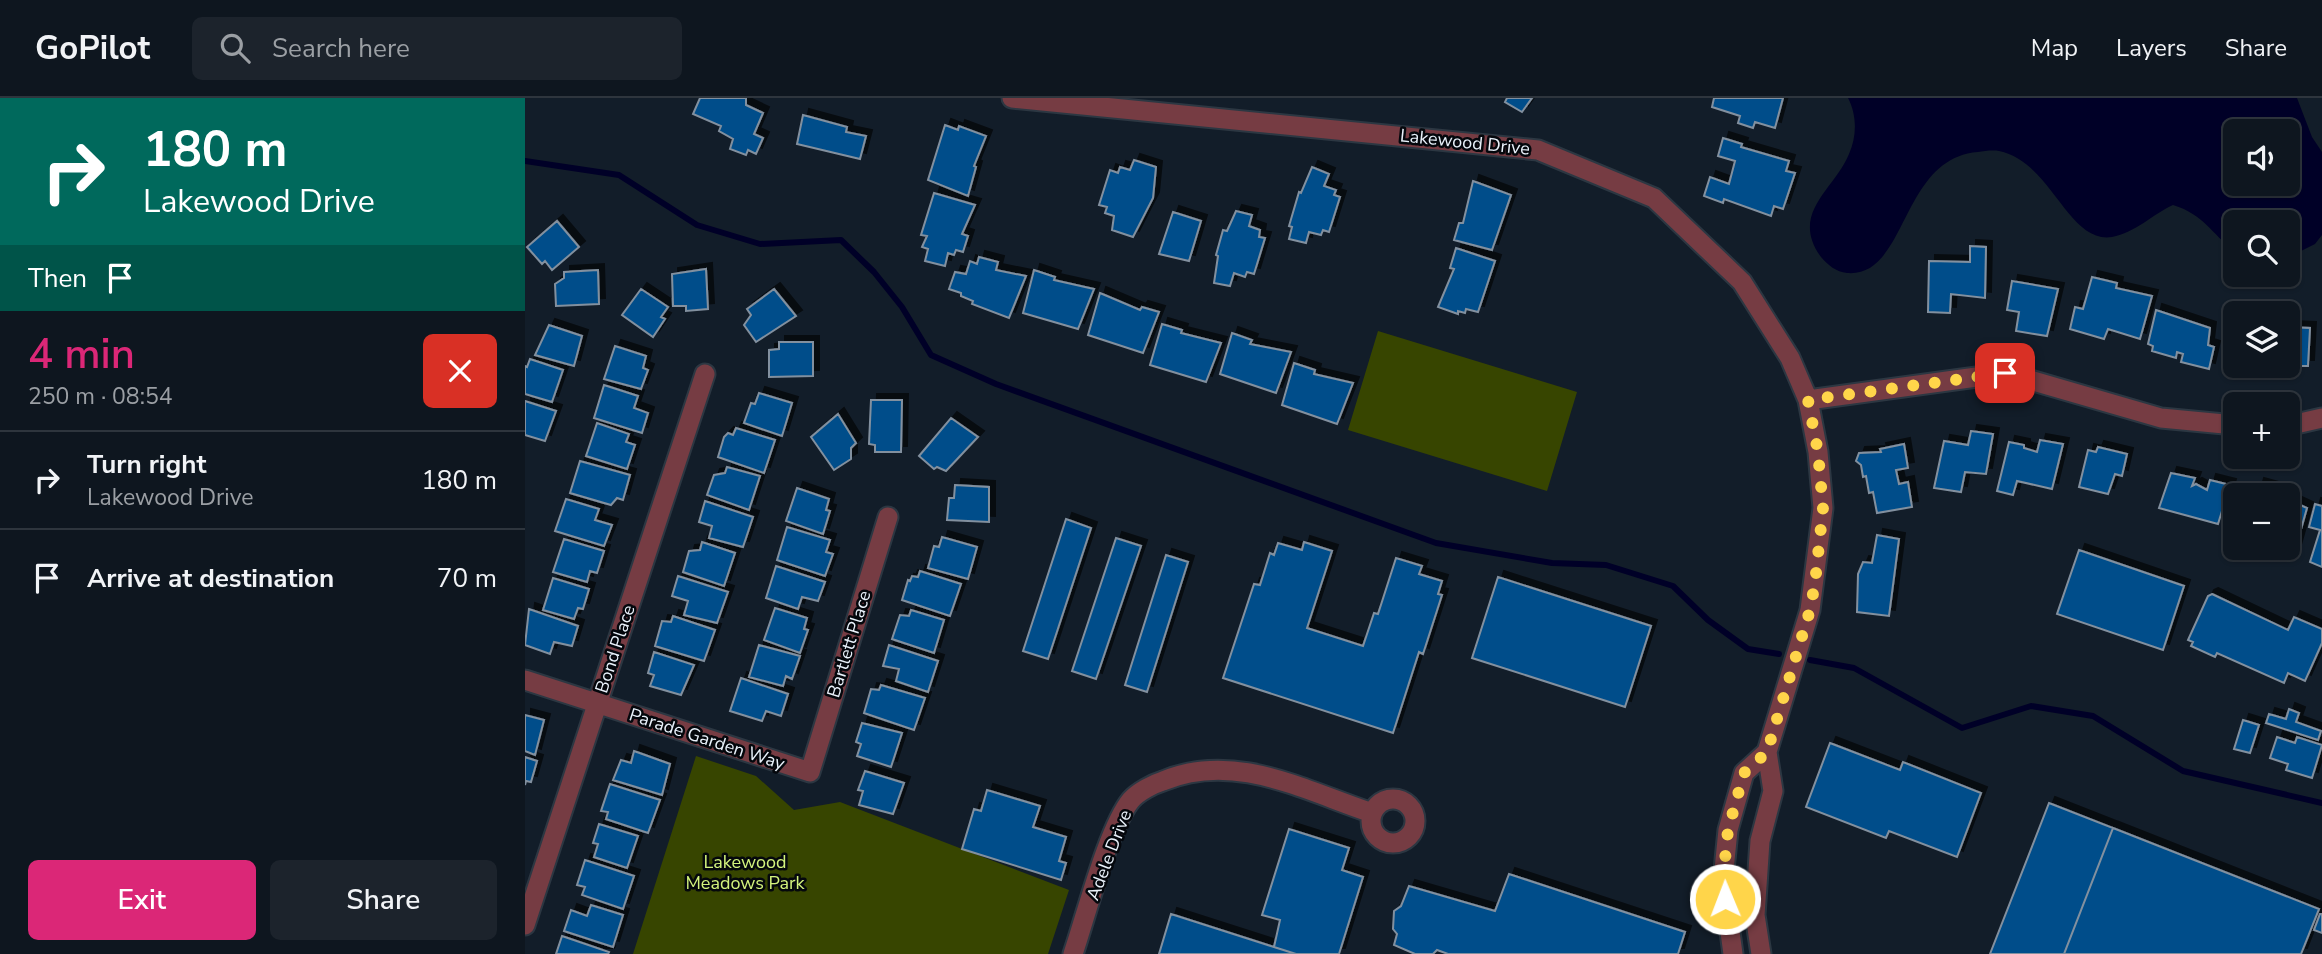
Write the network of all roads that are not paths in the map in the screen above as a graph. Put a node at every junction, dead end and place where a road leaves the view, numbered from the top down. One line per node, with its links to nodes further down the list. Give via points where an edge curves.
1 (1012, 98): 3 (street, Lakewood Drive, via 1538,150 1654,198 1742,282 1790,358)
2 (705, 373): 9 (street, Bond Place)
3 (1808, 400): 6 (street, via 2005,373 2161,418); 10 (street, Lakewood Drive, via 1823,508 1819,556 1810,610)
4 (2322, 418): 5 (street)
5 (2300, 423)
6 (2223, 424)
7 (888, 517): 11 (street, Bartlett Place)
8 (525, 680): 9 (street, Parade Garden Way)
9 (597, 704): 11 (street, Parade Garden Way); 13 (street, Bond Place)
10 (1767, 752): 15 (street, Lakewood Drive, via 1744,773 1728,830 1723,880); 16 (street, Lakewood Drive, via 1773,791 1761,841 1755,915)
11 (810, 772)
12 (1372, 813): 14 (street, Adele Drive, via 1268,777 1226,768 1189,770 1158,783 1132,799 1116,828)
13 (525, 925)
14 (1073, 954)
15 (1733, 954)
16 (1761, 954)

